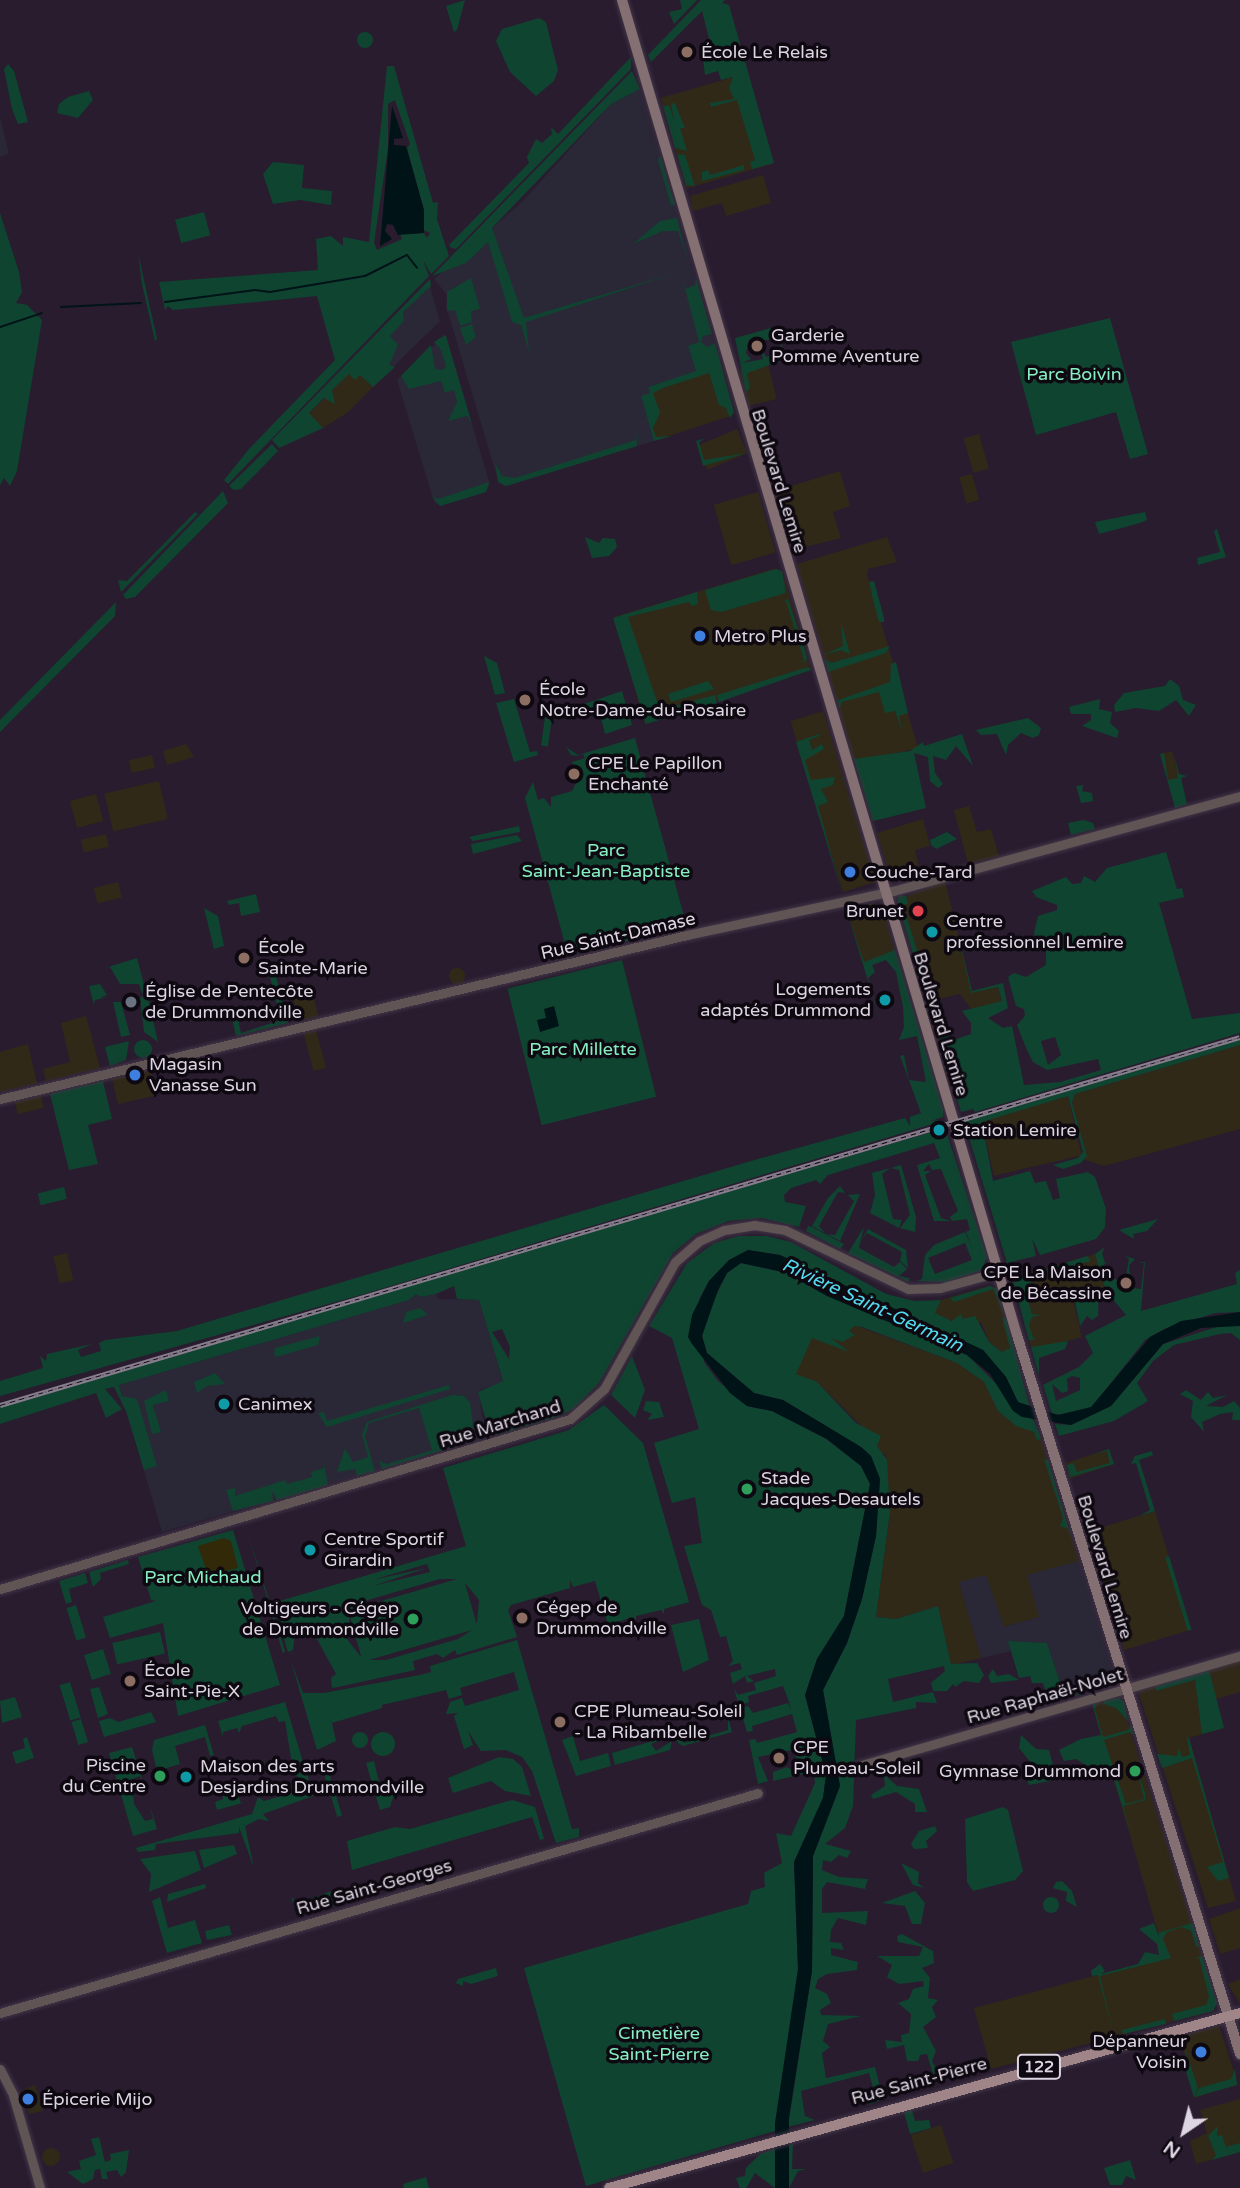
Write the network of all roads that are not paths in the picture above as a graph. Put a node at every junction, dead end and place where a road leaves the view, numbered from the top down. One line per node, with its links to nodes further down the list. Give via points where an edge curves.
1 (622, 0): 3 (main road, Boulevard Lemire)
2 (1240, 796): 3 (street, Rue Saint-Damase)
3 (885, 892): 4 (street, Rue Saint-Damase); 5 (main road, Boulevard Lemire)
4 (0, 1099)
5 (998, 1272): 6 (street, Rue Marchand, via 940,1288 908,1289 785,1230 754,1225 724,1230 698,1241 675,1262 604,1390 570,1419); 8 (main road, Boulevard Lemire)
6 (0, 1590)
7 (1240, 1657): 8 (street, Rue Raphaël-Nolet)
8 (1126, 1689): 9 (street, Rue Raphaël-Nolet); 12 (main road, Boulevard Lemire)
9 (858, 1766)
10 (758, 1793): 11 (street, Rue Saint-Georges)
11 (0, 2013)
12 (1234, 2015): 13 (main road, Boulevard Lemire); 16 (main road, Rue Saint-Pierre / 122)
13 (1240, 2054)
14 (0, 2069): 15 (street, via 13,2095)
15 (40, 2188)
16 (609, 2188)

